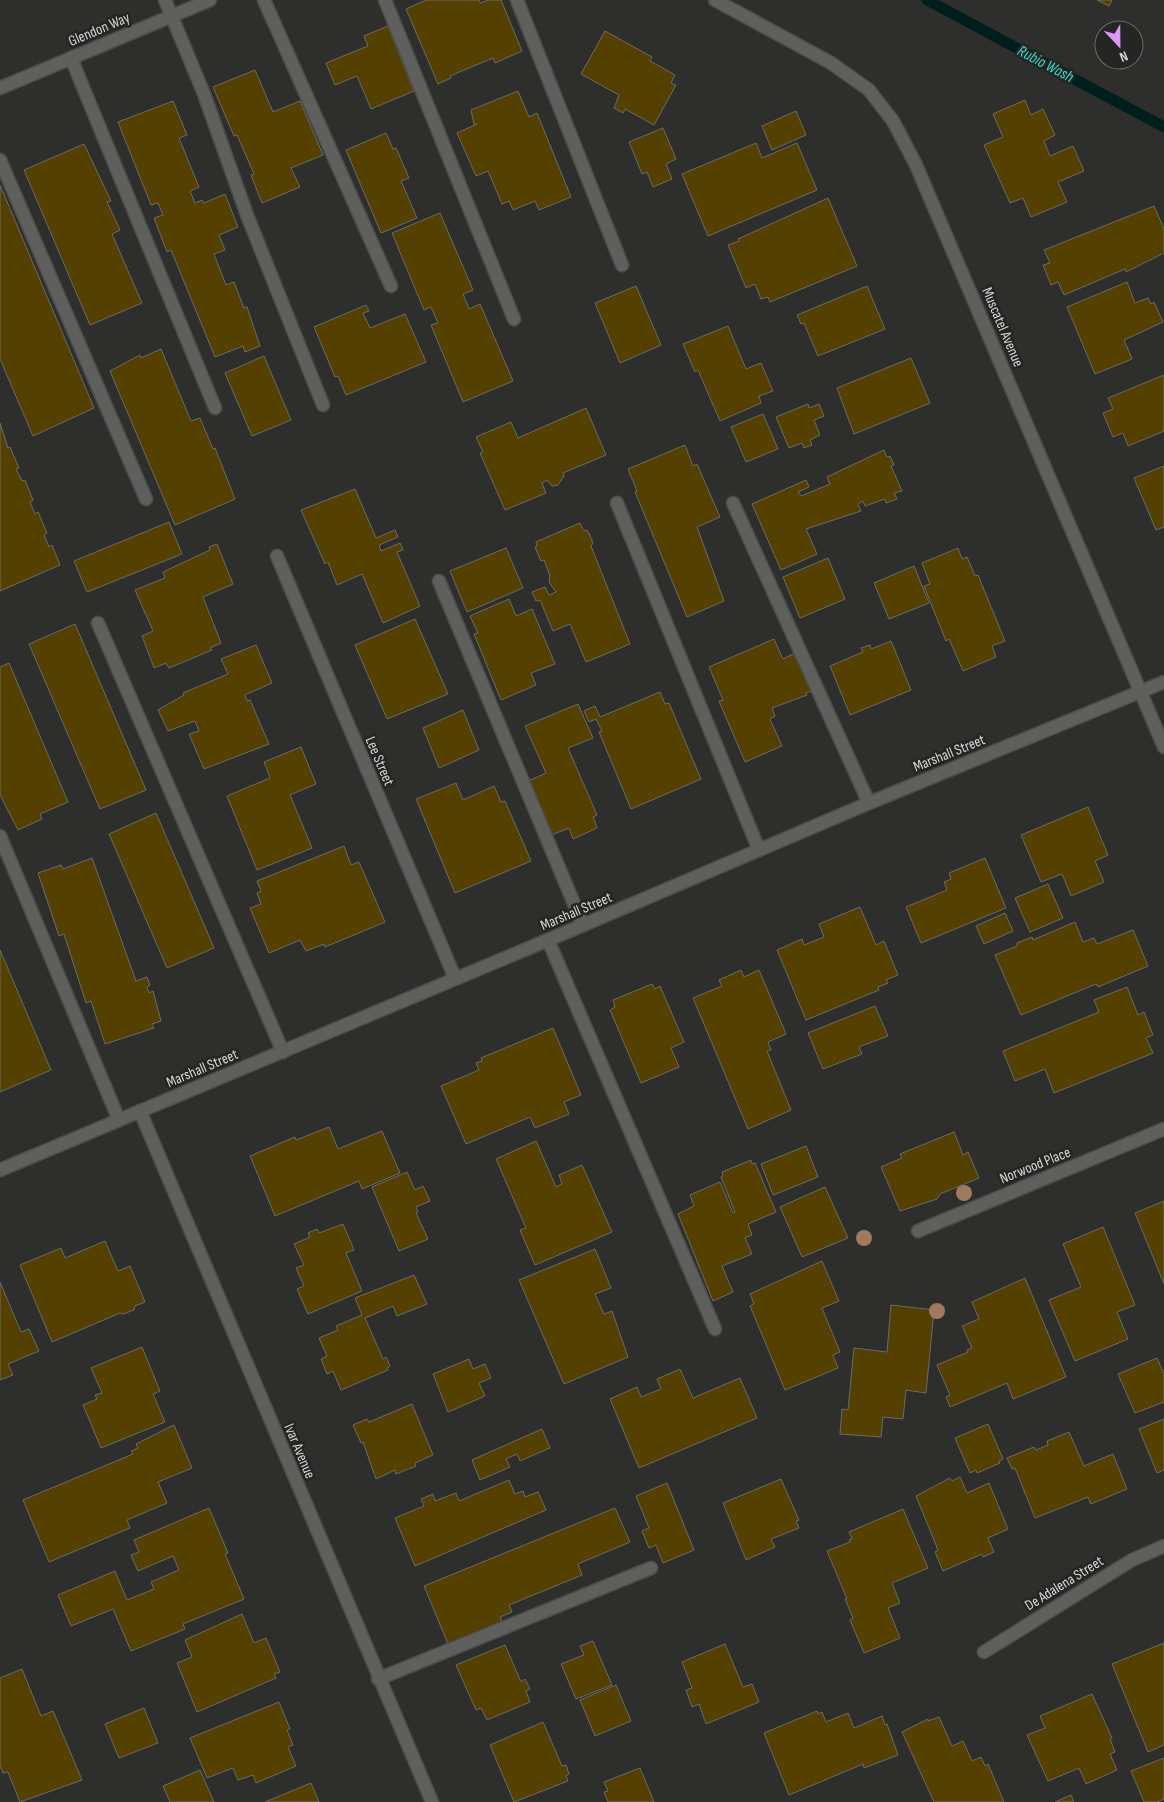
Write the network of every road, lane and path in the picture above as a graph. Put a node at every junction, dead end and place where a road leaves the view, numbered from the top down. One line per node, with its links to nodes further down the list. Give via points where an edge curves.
1 (165, 0): 7 (street)
2 (210, 0): 7 (street, Glendon Way)
3 (264, 0): 12 (street)
4 (385, 0): 13 (street)
5 (516, 0): 11 (street)
6 (715, 0): 23 (street, Muscatel Avenue, via 830,63 869,90 894,121 916,165)
7 (172, 16): 8 (street, Glendon Way); 14 (street)
8 (71, 58): 9 (street, Glendon Way); 15 (street)
9 (0, 88)
10 (0, 160): 16 (street)
11 (622, 265)
12 (391, 286)
13 (514, 319)
14 (323, 405)
15 (215, 408)
16 (146, 499)
17 (617, 503): 27 (street)
18 (733, 503): 25 (street)
19 (277, 556): 30 (street, Lee Street)
20 (439, 581): 28 (street)
21 (98, 623): 31 (street)
22 (1164, 682): 23 (street, Marshall Street)
23 (1141, 692): 24 (street, Muscatel Avenue); 25 (street, Marshall Street)
24 (1164, 748)
25 (869, 803): 27 (street, Marshall Street)
26 (0, 836): 33 (street)
27 (759, 850): 28 (street, Marshall Street)
28 (583, 925): 29 (street, Marshall Street)
29 (548, 940): 30 (street, Marshall Street); 37 (street)
30 (455, 978): 31 (street, Marshall Street)
31 (283, 1052): 32 (street, Marshall Street)
32 (140, 1112): 33 (street, Marshall Street); 41 (street, Ivar Avenue)
33 (119, 1120): 35 (street, Marshall Street)
34 (1164, 1129): 36 (street, Norwood Place)
35 (1, 1168)
36 (918, 1231)
37 (714, 1329)
38 (1164, 1546): 40 (street, De Adalena Street, via 1132,1560)
39 (651, 1568): 41 (street)
40 (984, 1652)
41 (378, 1679): 42 (street, Ivar Avenue)
42 (432, 1802)

